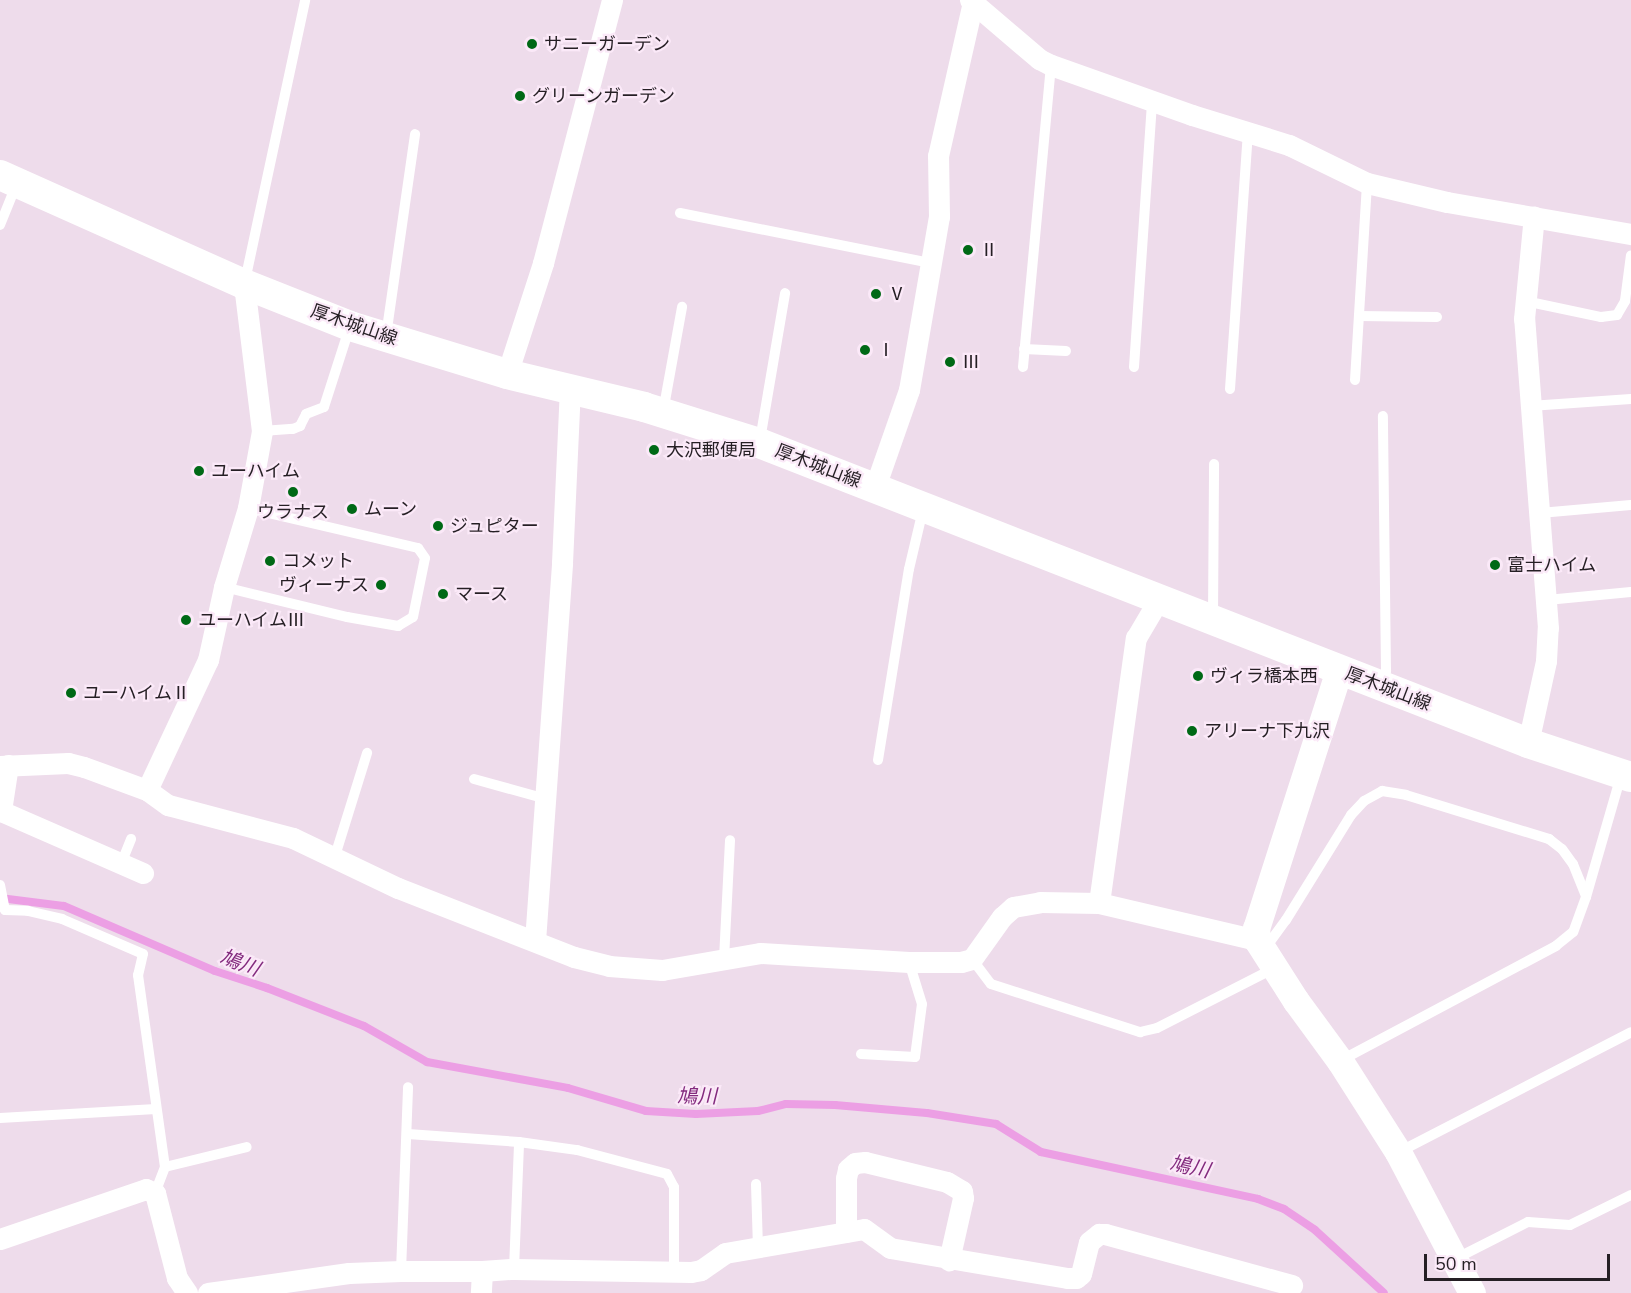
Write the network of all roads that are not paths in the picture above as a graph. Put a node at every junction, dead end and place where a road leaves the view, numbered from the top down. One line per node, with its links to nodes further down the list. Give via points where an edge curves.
1 (305, 0): 16 (lane)
2 (612, 0): 28 (street, via 543,263)
3 (972, 1): 4 (street, via 1038,59); 15 (street, via 938,156 939,218)
4 (1051, 65): 5 (street); 24 (lane)
5 (1152, 100): 6 (street); 27 (lane)
6 (1248, 130): 9 (street); 31 (lane)
7 (415, 134): 23 (lane)
8 (9, 179): 12 (lane); 16 (main road, 厚木城山線)
9 (1367, 183): 11 (street, via 1447,202); 20 (lane)
10 (680, 213): 15 (lane)
11 (1534, 216): 13 (street); 18 (street)
12 (0, 225)
13 (1631, 234)
14 (1631, 255): 18 (lane, via 1624,301 1617,315 1601,317)
15 (931, 263): 39 (street, via 909,390)
16 (244, 284): 22 (main road, 厚木城山線); 36 (street)
17 (785, 293): 37 (lane)
18 (1525, 302): 33 (street)
19 (682, 307): 34 (lane)
20 (1359, 316): 21 (lane); 29 (lane)
21 (1437, 317)
22 (350, 326): 23 (main road, 厚木城山線); 36 (lane, via 324,407 306,414 300,426 293,429)
23 (385, 337): 28 (main road, 厚木城山線)
24 (1024, 349): 25 (lane); 26 (lane)
25 (1066, 351)
26 (1023, 367)
27 (1134, 367)
28 (507, 374): 30 (main road, 厚木城山線)
29 (1355, 380)
30 (570, 389): 34 (main road, 厚木城山線); 58 (street)
31 (1230, 389)
32 (1631, 399): 33 (lane)
33 (1530, 406): 43 (street)
34 (663, 412): 37 (main road, 厚木城山線)
35 (1383, 416): 50 (lane, via 1386,671)
36 (262, 431): 42 (street)
37 (759, 443): 39 (main road, 厚木城山線)
38 (1214, 464): 48 (lane)
39 (876, 488): 41 (main road, 厚木城山線)
40 (1631, 505): 43 (lane)
41 (924, 507): 46 (main road, 厚木城山線); 53 (lane, via 909,569)
42 (248, 508): 44 (street); 44 (lane, via 418,549 425,558 413,617 398,626)
43 (1540, 513): 47 (street)
44 (224, 587): 57 (street, via 207,660)
45 (1631, 592): 47 (lane)
46 (1159, 599): 48 (main road, 厚木城山線); 68 (street, via 1136,638)
47 (1547, 600): 51 (street, via 1546,661)
48 (1214, 619): 49 (main road, 厚木城山線)
49 (1339, 670): 50 (main road, 厚木城山線); 70 (street, via 1256,928)
50 (1381, 687): 51 (main road, 厚木城山線)
51 (1528, 743): 55 (main road, 厚木城山線)
52 (367, 753): 63 (lane)
53 (878, 760)
54 (4, 766): 57 (street, via 68,763); 59 (street)
55 (1626, 776): 67 (lane)
56 (474, 779): 58 (lane)
57 (147, 790): 63 (street, via 168,805 293,838)
58 (546, 799): 69 (street)
59 (1, 811): 60 (lane); 64 (street)
60 (0, 819)
61 (131, 839): 64 (lane)
62 (730, 840): 71 (lane)
63 (335, 856): 69 (street, via 398,888)
64 (121, 864): 65 (street)
65 (143, 873)
66 (0, 887): 78 (lane, via 3,908 62,919 143,954 138,975)
67 (1586, 897): 70 (lane, via 1573,864 1549,839 1382,791 1364,801 1351,815); 76 (lane, via 1573,932 1556,946)
68 (1099, 903): 70 (street); 72 (street, via 1040,902 1013,907)
69 (535, 941): 71 (street, via 609,966 662,970)
70 (1264, 954): 72 (lane, via 1157,1028 1140,1032 991,984); 76 (street)
71 (724, 959): 73 (street, via 760,953)
72 (972, 960): 73 (street)
73 (909, 962): 75 (lane, via 922,1004 915,1057)
74 (1631, 1032): 83 (lane)
75 (861, 1054)
76 (1340, 1061): 83 (street)
77 (408, 1088): 80 (lane)
78 (156, 1109): 79 (lane); 84 (lane)
79 (0, 1118)
80 (408, 1134): 81 (lane); 94 (lane)
81 (519, 1142): 93 (lane); 96 (lane, via 577,1150 667,1174 674,1188)
82 (247, 1147): 84 (lane)
83 (1398, 1152): 91 (street)
84 (165, 1167): 86 (lane)
85 (756, 1185): 90 (lane)
86 (155, 1193): 89 (street, via 146,1189); 98 (street, via 177,1278)
87 (1631, 1195): 91 (lane, via 1570,1225 1528,1222)
88 (846, 1232): 90 (street); 92 (street, via 864,1229 890,1248); 92 (street, via 846,1178 855,1163 865,1162 947,1182 962,1191 963,1198)
89 (0, 1239)
90 (758, 1247): 96 (street, via 725,1253 700,1270)
91 (1455, 1259): 101 (street)
92 (949, 1260): 97 (street, via 1076,1278 1081,1274 1089,1242 1099,1234)
93 (514, 1269): 95 (street); 96 (street)
94 (401, 1271): 95 (street); 99 (street, via 349,1273)
95 (482, 1271): 100 (street)
96 (674, 1272)
97 (1292, 1284)
98 (187, 1293)
99 (208, 1293)
100 (481, 1293)
101 (1472, 1293)

